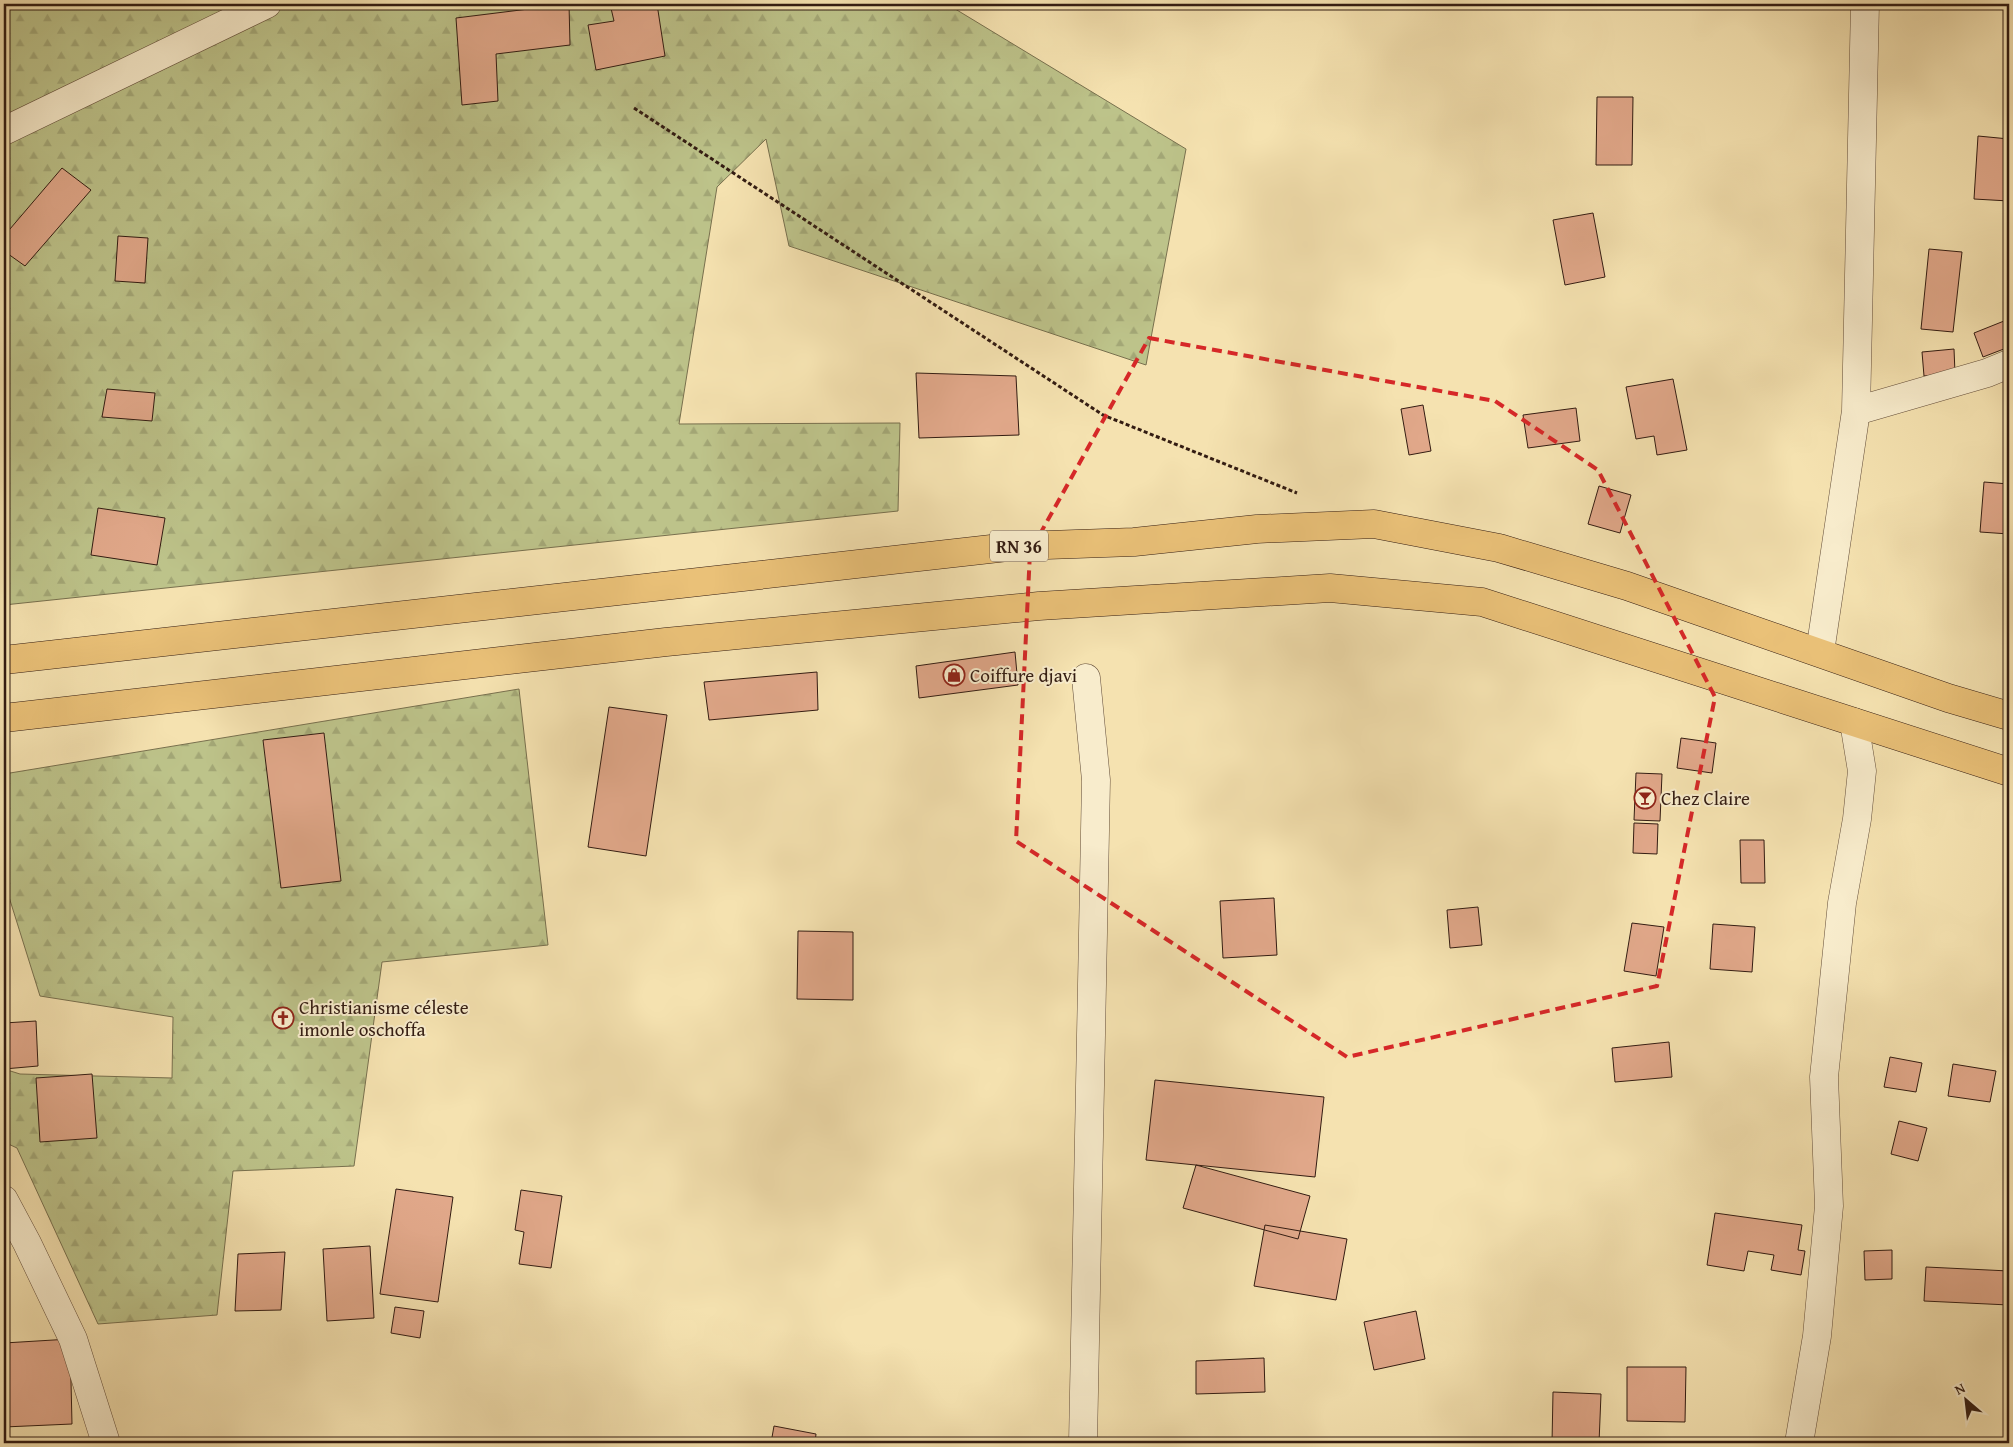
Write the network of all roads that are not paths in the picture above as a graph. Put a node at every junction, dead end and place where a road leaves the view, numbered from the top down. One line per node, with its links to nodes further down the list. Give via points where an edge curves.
1 (267, 4): 3 (street)
2 (1865, 4): 5 (street)
3 (4, 131)
4 (2009, 364): 5 (street)
5 (1856, 411): 6 (street)
6 (1820, 652): 7 (main road, RN 36, via 1627,586 1499,548 1374,524 1257,529 1134,542 1018,546); 9 (main road, RN 36, via 1948,698)
7 (4, 660)
8 (1086, 678): 15 (street, via 1096,780)
9 (2009, 716)
10 (4, 718): 11 (main road, via 725,636 1039,606 1330,588 1482,602)
11 (1854, 722): 12 (main road); 16 (street, via 1862,771 1842,903 1824,1077 1829,1206 1817,1336)
12 (2009, 772)
13 (4, 1200): 14 (street, via 73,1339)
14 (106, 1443)
15 (1083, 1443)
16 (1799, 1443)

